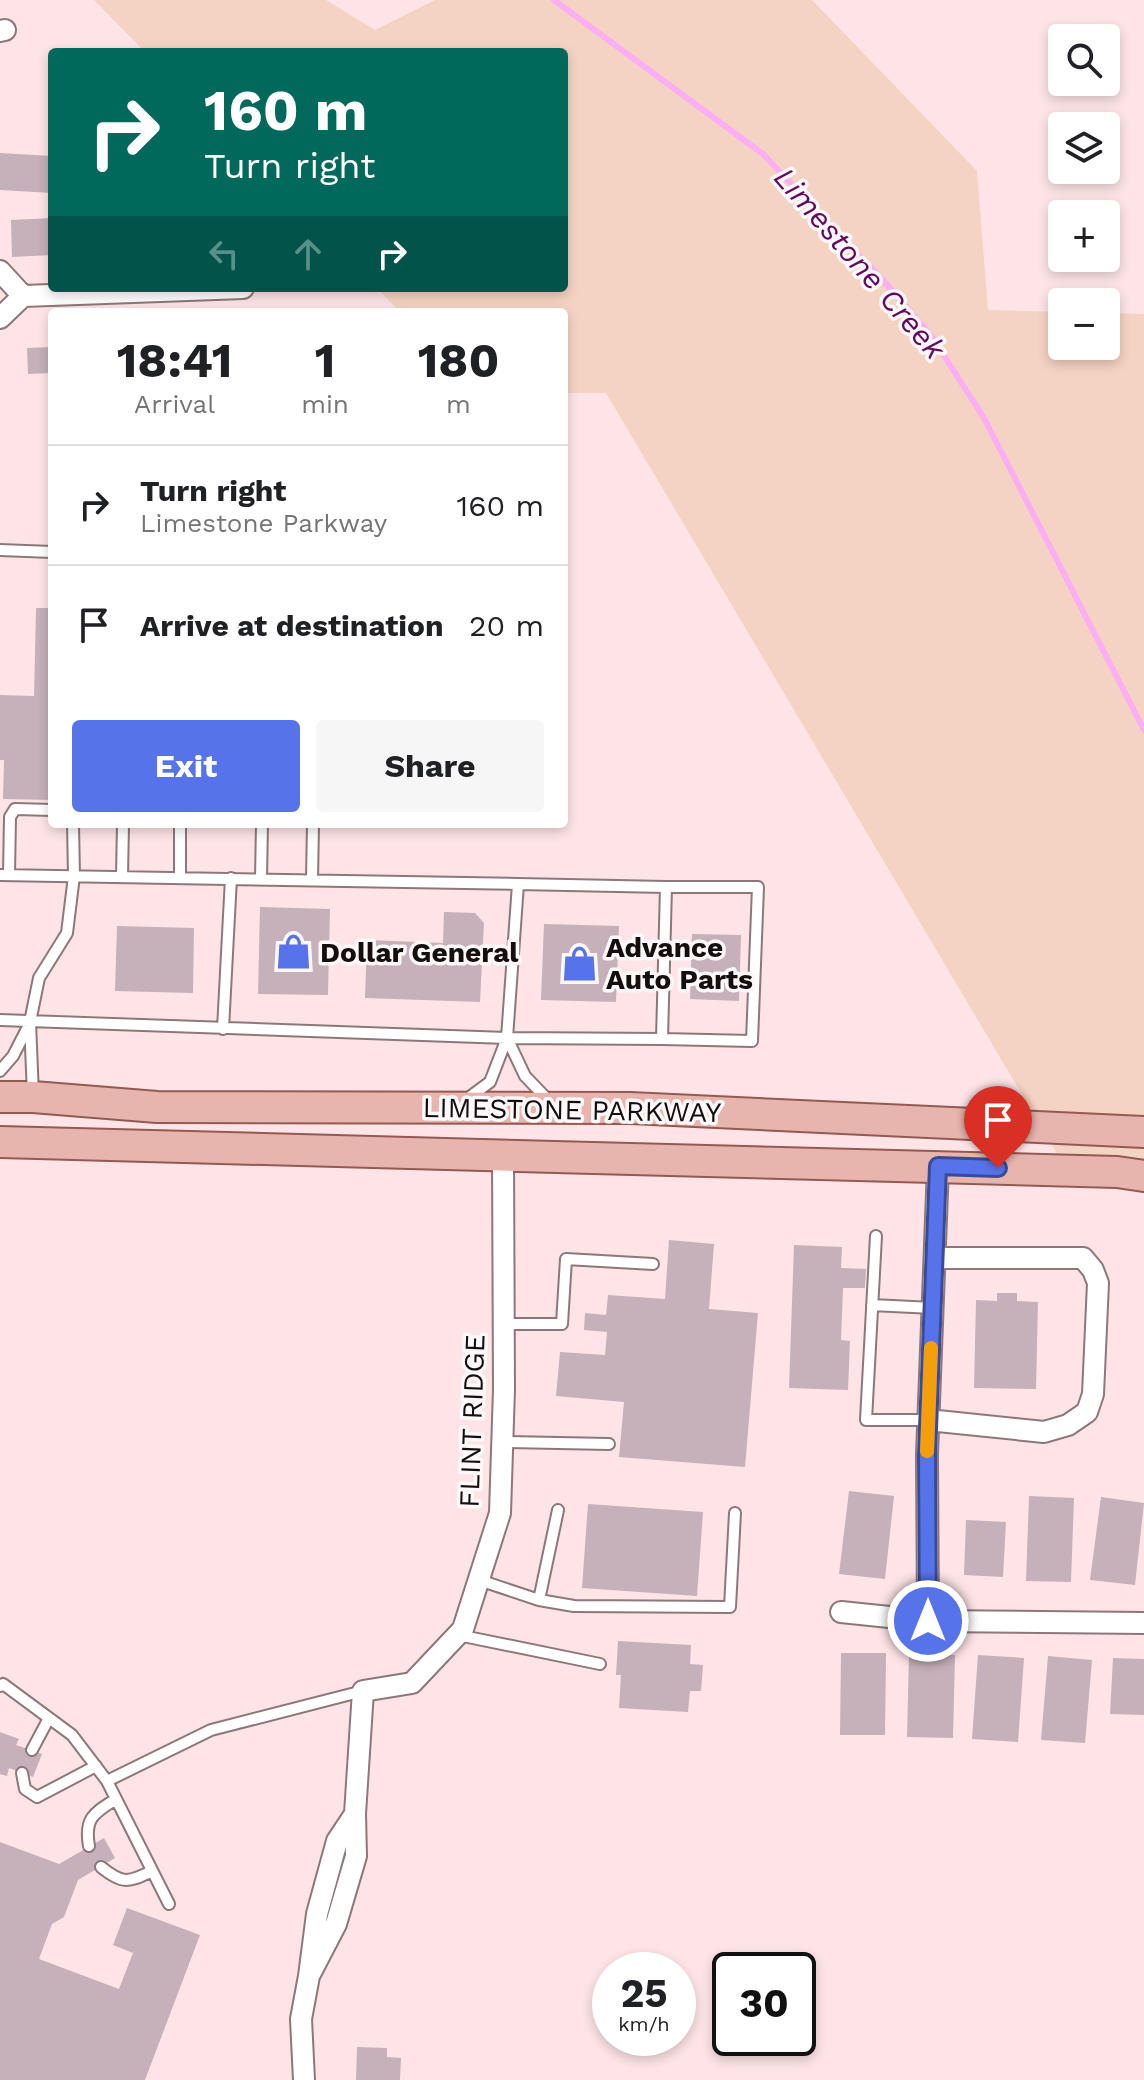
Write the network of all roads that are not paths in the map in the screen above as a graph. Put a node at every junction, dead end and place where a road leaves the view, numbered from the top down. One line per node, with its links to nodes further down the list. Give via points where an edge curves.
1 (0, 271): 3 (street)
2 (133, 292): 3 (street)
3 (23, 296): 4 (street)
4 (0, 318)
5 (0, 550): 6 (lane)
6 (48, 552)
7 (48, 810): 13 (lane, via 15,809)
8 (73, 828): 14 (lane)
9 (123, 828): 15 (lane)
10 (180, 828): 16 (lane)
11 (262, 828): 18 (lane)
12 (313, 828): 19 (lane)
13 (4, 875): 14 (lane)
14 (74, 876): 15 (lane); 23 (lane, via 67,933 39,978)
15 (122, 876): 16 (lane)
16 (180, 877): 17 (lane)
17 (231, 878): 18 (lane); 24 (lane)
18 (261, 878): 19 (lane)
19 (312, 879): 20 (lane)
20 (518, 884): 21 (lane); 25 (lane)
21 (666, 887): 26 (lane); 26 (lane, via 758,887 752,1041)
22 (0, 1020): 23 (lane)
23 (30, 1022): 24 (lane); 27 (lane); 29 (lane)
24 (223, 1029): 25 (lane)
25 (507, 1038): 26 (lane); 30 (lane, via 490,1082); 31 (lane, via 525,1076)
26 (662, 1039)
27 (0, 1071)
28 (0, 1097): 29 (main road, LIMESTONE PARKWAY)
29 (33, 1097): 30 (main road, LIMESTONE PARKWAY, via 157,1107); 35 (main road)
30 (456, 1107): 31 (main road, LIMESTONE PARKWAY)
31 (556, 1108): 32 (main road, LIMESTONE PARKWAY)
32 (941, 1122): 33 (main road, LIMESTONE PARKWAY); 37 (main road)
33 (1144, 1132)
34 (0, 1142): 35 (main road, LIMESTONE PARKWAY)
35 (31, 1142): 36 (main road, LIMESTONE PARKWAY)
36 (503, 1154): 37 (main road, LIMESTONE PARKWAY); 44 (street, FLINT RIDGE)
37 (938, 1166): 38 (main road, LIMESTONE PARKWAY); 40 (street)
38 (1144, 1176)
39 (876, 1236): 42 (lane)
40 (935, 1258): 43 (street); 45 (street, via 1083,1258 1098,1283 1096,1331 1093,1394 1087,1412 1068,1425 1044,1432)
41 (653, 1264): 44 (lane, via 566,1259 562,1324)
42 (872, 1305): 43 (lane); 45 (lane, via 866,1420)
43 (933, 1308): 45 (street)
44 (503, 1324): 46 (street, FLINT RIDGE)
45 (928, 1420): 53 (street)
46 (502, 1442): 47 (lane); 50 (street, FLINT RIDGE, via 500,1513)
47 (609, 1444)
48 (558, 1510): 51 (lane)
49 (735, 1513): 51 (lane, via 730,1607 574,1606)
50 (479, 1580): 51 (lane); 55 (street, FLINT RIDGE)
51 (539, 1600)
52 (841, 1612): 53 (street)
53 (928, 1621): 54 (street)
54 (1144, 1623)
55 (458, 1635): 56 (lane); 58 (street, FLINT RIDGE, via 412,1683)
56 (600, 1664)
57 (0, 1686): 59 (lane)
58 (363, 1691): 63 (lane, via 211,1730); 65 (street)
59 (49, 1718): 60 (lane); 61 (lane, via 72,1735)
60 (32, 1750)
61 (96, 1766): 62 (lane, via 37,1797 25,1789); 63 (lane)
62 (22, 1773)
63 (107, 1781): 64 (lane)
64 (116, 1799): 66 (lane, via 94,1813 86,1831); 68 (lane)
65 (355, 1814): 69 (street, via 337,1841); 70 (street, via 356,1856)
66 (89, 1846)
67 (101, 1867): 68 (lane, via 115,1879 133,1881)
68 (152, 1871): 71 (lane)
69 (328, 1875): 70 (street); 72 (street)
70 (349, 1879): 72 (street, via 336,1924)
71 (169, 1904)
72 (309, 1976): 73 (street, via 301,2019)
73 (304, 2080)

